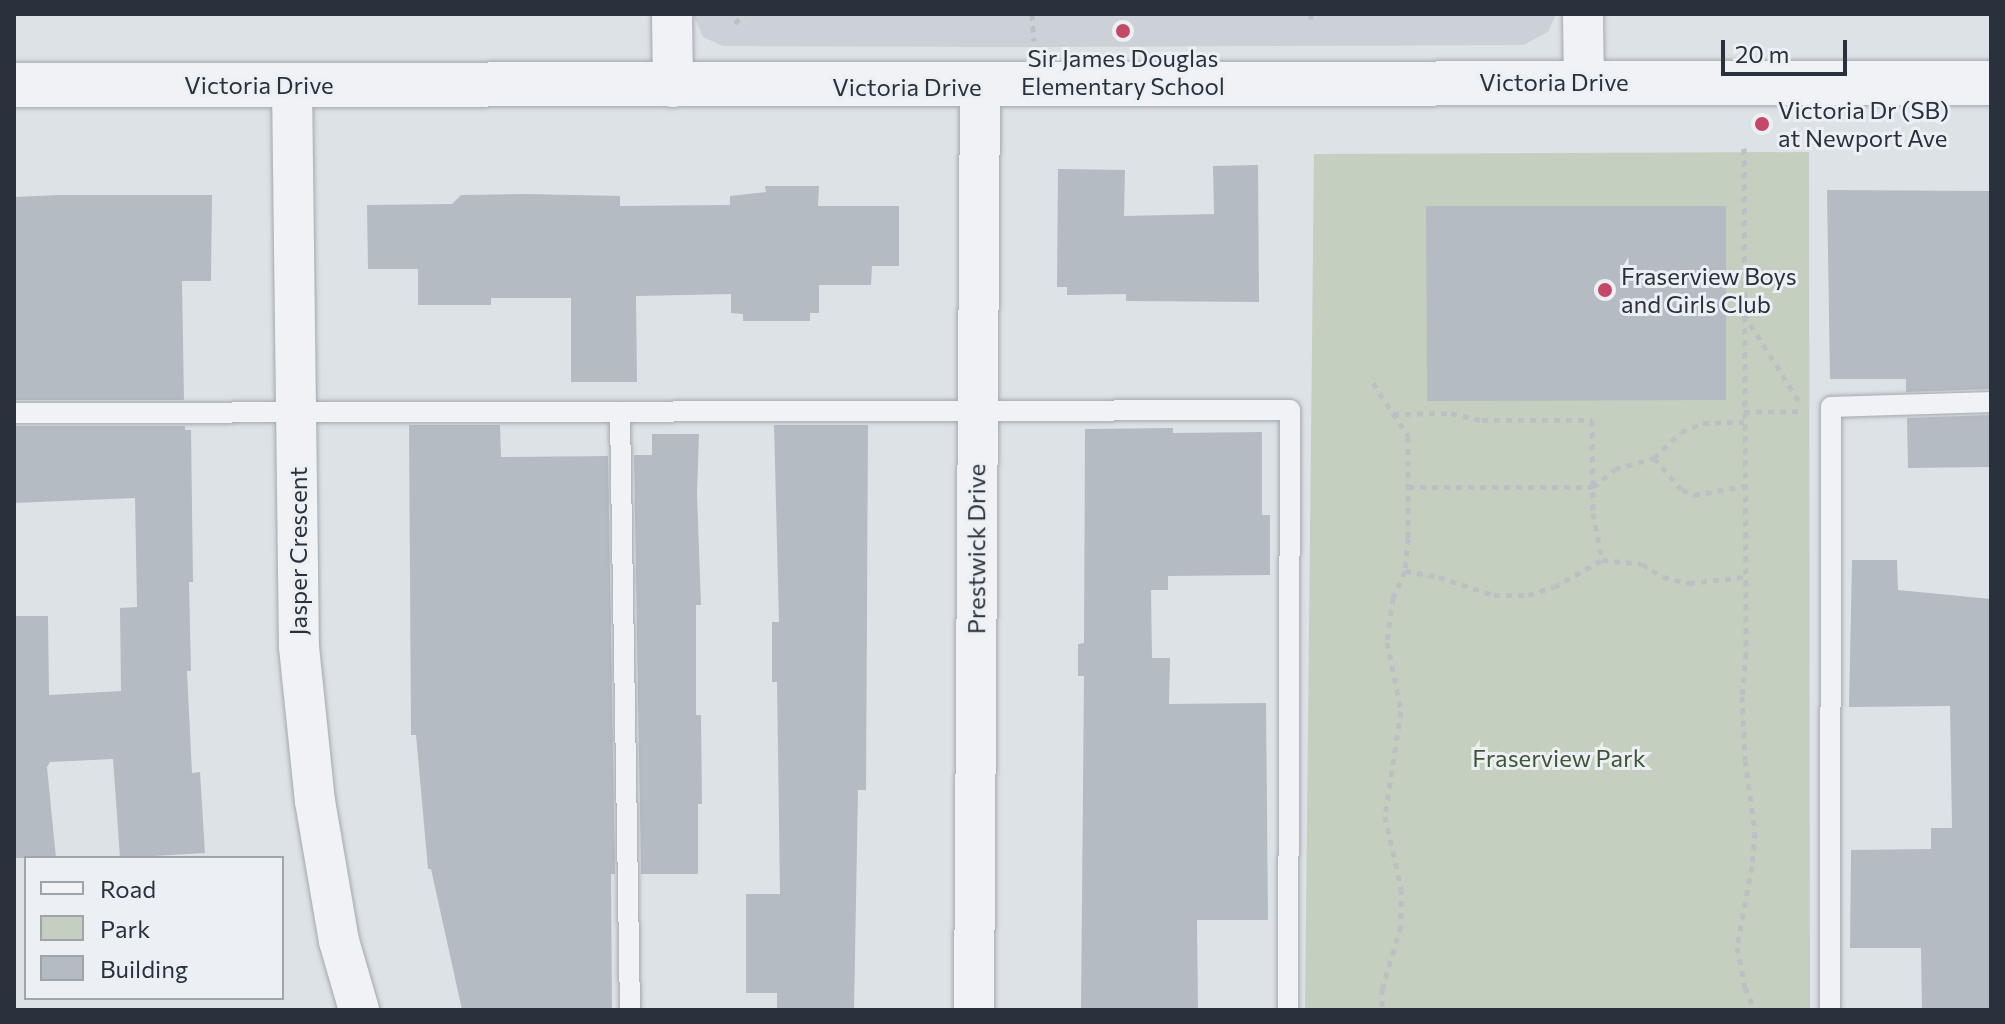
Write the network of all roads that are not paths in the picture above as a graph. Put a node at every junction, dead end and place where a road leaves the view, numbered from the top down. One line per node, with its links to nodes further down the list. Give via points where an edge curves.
1 (672, 14): 7 (street)
2 (1583, 14): 3 (street)
3 (1584, 82): 4 (street, Victoria Drive); 8 (street, Victoria Drive)
4 (1991, 83)
5 (14, 85): 6 (street, Victoria Drive)
6 (292, 85): 7 (street, Victoria Drive); 12 (street, Jasper Crescent)
7 (673, 87): 8 (street, Victoria Drive)
8 (980, 87): 10 (street, Prestwick Drive)
9 (1991, 402): 18 (lane, via 1831,407)
10 (977, 412): 13 (lane); 16 (street, Prestwick Drive); 17 (lane, via 1290,410)
11 (14, 413): 12 (lane)
12 (297, 414): 13 (lane); 14 (street, Jasper Crescent, via 299,647 315,801 339,941)
13 (620, 414): 15 (lane)
14 (359, 1010)
15 (630, 1010)
16 (974, 1010)
17 (1288, 1010)
18 (1830, 1010)

